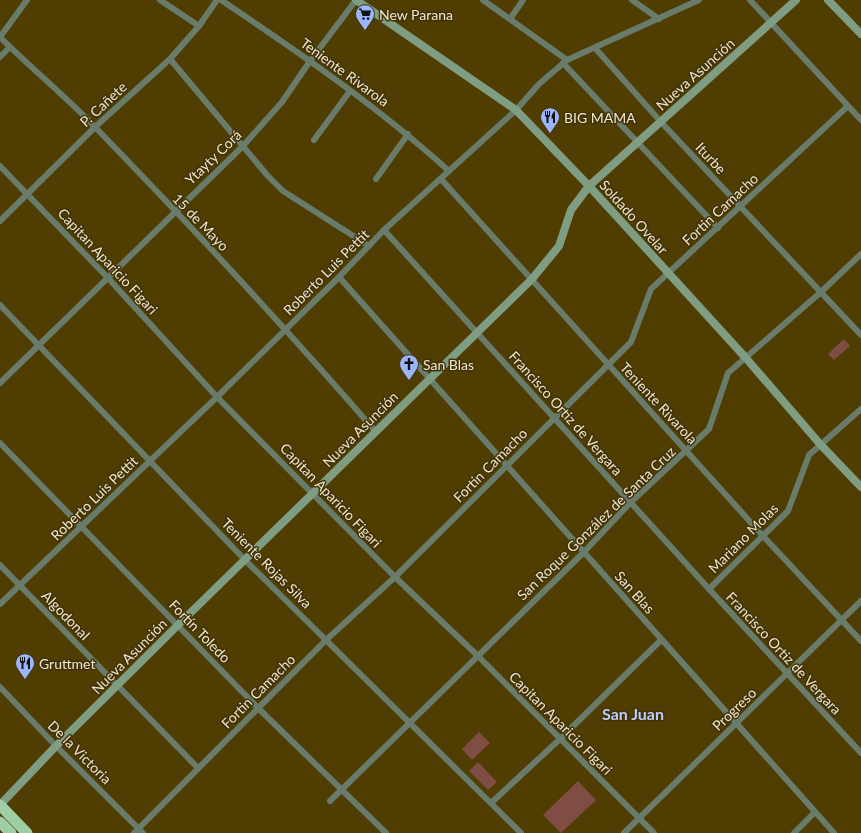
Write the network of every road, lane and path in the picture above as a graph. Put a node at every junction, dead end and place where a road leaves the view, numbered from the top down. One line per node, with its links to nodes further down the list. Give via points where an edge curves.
1 (27, 0): 18 (street)
2 (160, 0): 16 (street)
3 (217, 0): 16 (street, P. Cañete)
4 (221, 0): 23 (street, Teniente Rivarola)
5 (356, 0): 23 (street, Ytayty Corá); 27 (street, Soldado Ovelar)
6 (483, 0): 13 (street)
7 (523, 0): 13 (street)
8 (632, 0): 14 (street)
9 (699, 0): 14 (street, Roberto Luis Pettit)
10 (750, 0): 15 (street)
11 (796, 0): 15 (street, Nueva Asunción)
12 (828, 0): 17 (street)
13 (510, 19): 24 (street)
14 (659, 19): 20 (street, Roberto Luis Pettit)
15 (772, 22): 26 (street); 29 (street, Nueva Asunción)
16 (199, 26): 22 (street, P. Cañete)
17 (861, 34)
18 (0, 37): 19 (street, 15 de Mayo)
19 (10, 47): 21 (street); 30 (street, 15 de Mayo)
20 (595, 48): 24 (street, Roberto Luis Pettit); 29 (street, Iturbe)
21 (0, 57)
22 (170, 59): 30 (street, P. Cañete); 34 (street)
23 (310, 60): 25 (street, Teniente Rivarola); 34 (street, Ytayty Corá, via 282,102)
24 (565, 62): 27 (street, Roberto Luis Pettit, via 539,84); 33 (street)
25 (350, 91): 31 (street, Teniente Rivarola); 32 (street)
26 (848, 106): 28 (street); 41 (street, Fortin Camacho)
27 (516, 110): 36 (street, Roberto Luis Pettit); 39 (street, Soldado Ovelar)
28 (861, 120)
29 (661, 122): 33 (street, Nueva Asunción); 41 (street, Iturbe)
30 (95, 127): 40 (street, P. Cañete); 42 (street, 15 de Mayo)
31 (408, 134): 36 (street, Teniente Rivarola); 37 (street)
32 (314, 140)
33 (638, 142): 39 (street, Nueva Asunción); 44 (street)
34 (243, 146): 42 (street, Ytayty Corá); 46 (street, via 283,191)
35 (0, 166): 40 (street, Capitan Aparicio Figari)
36 (449, 171): 38 (street, Roberto Luis Pettit)
37 (376, 179)
38 (441, 179): 45 (street, Roberto Luis Pettit); 51 (street, Teniente Rivarola)
39 (589, 186): 48 (street, Soldado Ovelar); 51 (street, Nueva Asunción, via 571,210 559,246)
40 (28, 194): 43 (street, P. Cañete); 50 (street, Capitan Aparicio Figari)
41 (741, 207): 44 (street, Fortin Camacho); 52 (street, Iturbe)
42 (174, 212): 50 (street, Ytayty Corá); 54 (street, 15 de Mayo)
43 (0, 221)
44 (718, 228): 48 (street, Fortin Camacho)
45 (384, 230): 46 (street, Roberto Luis Pettit); 55 (street, Francisco Ortiz de Vergara)
46 (369, 246): 49 (street, Roberto Luis Pettit)
47 (861, 254): 52 (street, San Roque González de Santa Cruz)
48 (668, 273): 58 (street, Soldado Ovelar); 59 (street, Fortin Camacho, via 651,289 631,342)
49 (339, 277): 54 (street, Roberto Luis Pettit); 60 (street, San Blas)
50 (108, 278): 57 (street, Ytayty Corá); 62 (street, Capitan Aparicio Figari)
51 (532, 279): 55 (street, Nueva Asunción); 59 (street, Teniente Rivarola)
52 (821, 292): 56 (street, Iturbe); 58 (street, San Roque González de Santa Cruz)
53 (0, 306): 57 (street, Teniente Rojas Silva)
54 (286, 328): 62 (street, Roberto Luis Pettit); 65 (street, 15 de Mayo)
55 (476, 332): 60 (street, Nueva Asunción); 64 (street, Francisco Ortiz de Vergara)
56 (861, 334)
57 (38, 346): 61 (street, Ytayty Corá); 69 (street, Teniente Rojas Silva)
58 (746, 357): 67 (street, Soldado Ovelar); 68 (street, San Roque González de Santa Cruz, via 728,373 709,429)
59 (608, 365): 64 (street, Fortin Camacho); 68 (street, Teniente Rivarola)
60 (430, 378): 65 (street, Nueva Asunción); 70 (street, San Blas)
61 (0, 383)
62 (217, 397): 69 (street, Roberto Luis Pettit); 72 (street, Capitan Aparicio Figari)
63 (861, 409): 67 (street, Mariano Molas)
64 (554, 418): 70 (street, Fortin Camacho); 73 (street, Francisco Ortiz de Vergara)
65 (376, 432): 72 (street, Nueva Asunción)
66 (0, 443): 74 (street, Fortín Toledo)
67 (820, 444): 71 (street, Soldado Ovelar); 75 (street, Mariano Molas, via 809,455 788,511)
68 (687, 451): 73 (street, San Roque González de Santa Cruz); 75 (street, Teniente Rivarola)
69 (150, 461): 74 (street, Roberto Luis Pettit); 77 (street, Teniente Rojas Silva)
70 (506, 466): 76 (street, San Blas); 79 (street, Fortin Camacho)
71 (861, 487)
72 (314, 493): 77 (street, Nueva Asunción); 79 (street, Capitan Aparicio Figari)
73 (631, 502): 76 (street, San Roque González de Santa Cruz); 81 (street, Francisco Ortiz de Vergara)
74 (82, 526): 80 (street, Roberto Luis Pettit); 85 (street, Fortín Toledo)
75 (763, 536): 81 (street, Mariano Molas); 84 (street, Teniente Rivarola)
76 (583, 553): 87 (street, San Blas); 89 (street, San Roque González de Santa Cruz)
77 (246, 560): 85 (street, Nueva Asunción); 86 (street, Teniente Rojas Silva)
78 (0, 565): 80 (street, Algodonal)
79 (395, 577): 86 (street, Fortin Camacho); 89 (street, Capitan Aparicio Figari)
80 (20, 585): 83 (street, Roberto Luis Pettit); 91 (street, Algodonal)
81 (709, 589): 90 (street, Francisco Ortiz de Vergara)
82 (861, 601): 84 (street, Progreso)
83 (0, 604)
84 (841, 619): 88 (street, Teniente Rivarola); 90 (street, Progreso)
85 (178, 625): 91 (street, Nueva Asunción); 93 (street, Fortín Toledo)
86 (326, 640): 93 (street, Fortin Camacho); 94 (street, Teniente Rojas Silva)
87 (661, 640): 95 (street, San Blas); 96 (street)
88 (861, 641)
89 (478, 656): 94 (street, San Roque González de Santa Cruz); 96 (street, Capitan Aparicio Figari)
90 (786, 674): 95 (street, Progreso); 98 (street, Francisco Ortiz de Vergara)
91 (117, 686): 97 (street, Nueva Asunción); 99 (street, Algodonal)
92 (0, 687): 97 (street, De la Victoria)
93 (258, 708): 99 (street, Fortin Camacho); 100 (street, Fortín Toledo)
94 (408, 723): 100 (street, San Roque González de Santa Cruz); 102 (street, Teniente Rojas Silva)
95 (737, 723): 104 (street, San Blas); 105 (street, Progreso)
96 (560, 739): 102 (street); 105 (street, Capitan Aparicio Figari)
97 (56, 746): 103 (street, Nueva Asunción); 107 (street, De la Victoria)
98 (861, 753)
99 (198, 768): 107 (street, Fortin Camacho)
100 (342, 788): 101 (street, San Roque González de Santa Cruz); 110 (street, Fortín Toledo)
101 (330, 801)
102 (492, 802): 111 (street, Teniente Rojas Silva)
103 (0, 805): 109 (highway)
104 (815, 812): 114 (street); 115 (street, San Blas)
105 (639, 817): 112 (street, Progreso); 113 (street, Capitan Aparicio Figari)
106 (0, 822): 108 (highway)
107 (139, 832)
108 (11, 833)
109 (27, 833)
110 (386, 833)
111 (521, 833)
112 (624, 833)
113 (654, 833)
114 (794, 833)
115 (834, 833)

